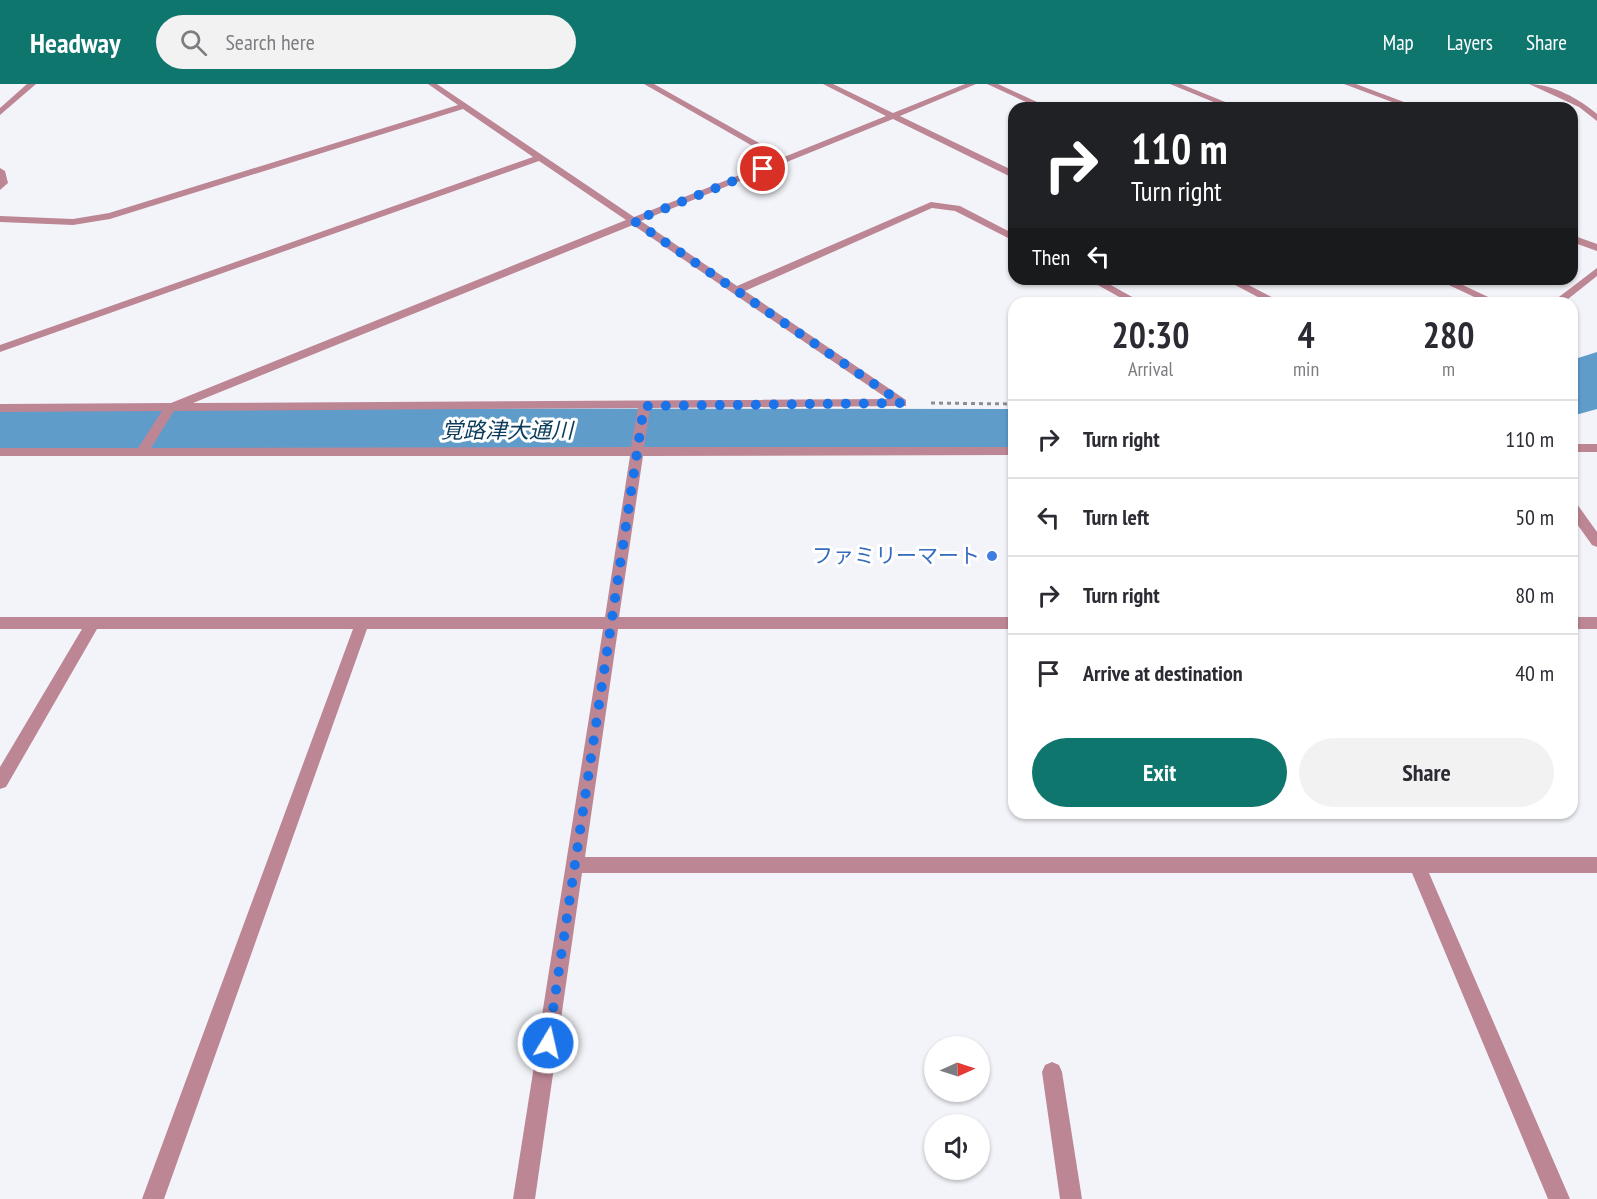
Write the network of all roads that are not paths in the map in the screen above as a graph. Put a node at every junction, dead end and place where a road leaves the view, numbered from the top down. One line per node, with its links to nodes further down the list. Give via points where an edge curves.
1 (32, 84): 18 (street)
2 (432, 84): 17 (street)
3 (648, 84): 22 (street)
4 (827, 84): 19 (street)
5 (972, 84): 19 (street)
6 (991, 84): 10 (street)
7 (1174, 84): 11 (street)
8 (1348, 84): 12 (street)
9 (1533, 84): 13 (street)
10 (1032, 102)
11 (1220, 102)
12 (1399, 102)
13 (1575, 102)
14 (1578, 103): 16 (street)
15 (1597, 103): 16 (street)
16 (1582, 105): 20 (street)
17 (464, 106): 21 (street); 26 (street, via 110,216 73,222)
18 (0, 112)
19 (893, 116): 22 (street); 24 (street)
20 (1597, 118)
21 (540, 157): 27 (street); 40 (street)
22 (784, 160): 27 (street)
23 (0, 171): 25 (street)
24 (1008, 172)
25 (0, 187)
26 (0, 219)
27 (634, 221): 35 (street); 43 (street)
28 (1008, 235): 35 (street, via 957,208 931,205)
29 (1578, 240): 30 (street)
30 (1597, 248)
31 (1597, 271): 39 (street)
32 (1104, 285): 36 (street)
33 (1241, 285): 37 (street)
34 (1454, 285): 38 (street)
35 (736, 291): 41 (street, via 902,403)
36 (1126, 297)
37 (1266, 297)
38 (1482, 297)
39 (1564, 297)
40 (0, 349)
41 (644, 406): 43 (street); 48 (street)
42 (0, 408): 43 (street)
43 (170, 408): 49 (street)
44 (1578, 448): 45 (street)
45 (1597, 448)
46 (1008, 451): 48 (street)
47 (0, 452): 49 (street)
48 (639, 452): 49 (street); 55 (street)
49 (141, 453)
50 (1578, 515): 51 (street)
51 (1597, 542)
52 (362, 622): 54 (street); 55 (street); 64 (street)
53 (0, 623): 54 (street)
54 (93, 623): 59 (street)
55 (613, 623): 56 (street); 60 (street)
56 (1008, 623)
57 (1578, 623): 58 (street)
58 (1597, 623)
59 (0, 782)
60 (575, 865): 61 (street); 65 (street)
61 (1417, 865): 62 (street); 67 (street)
62 (1597, 865)
63 (1052, 1072): 66 (street)
64 (153, 1199)
65 (524, 1199)
66 (1071, 1199)
67 (1559, 1199)

